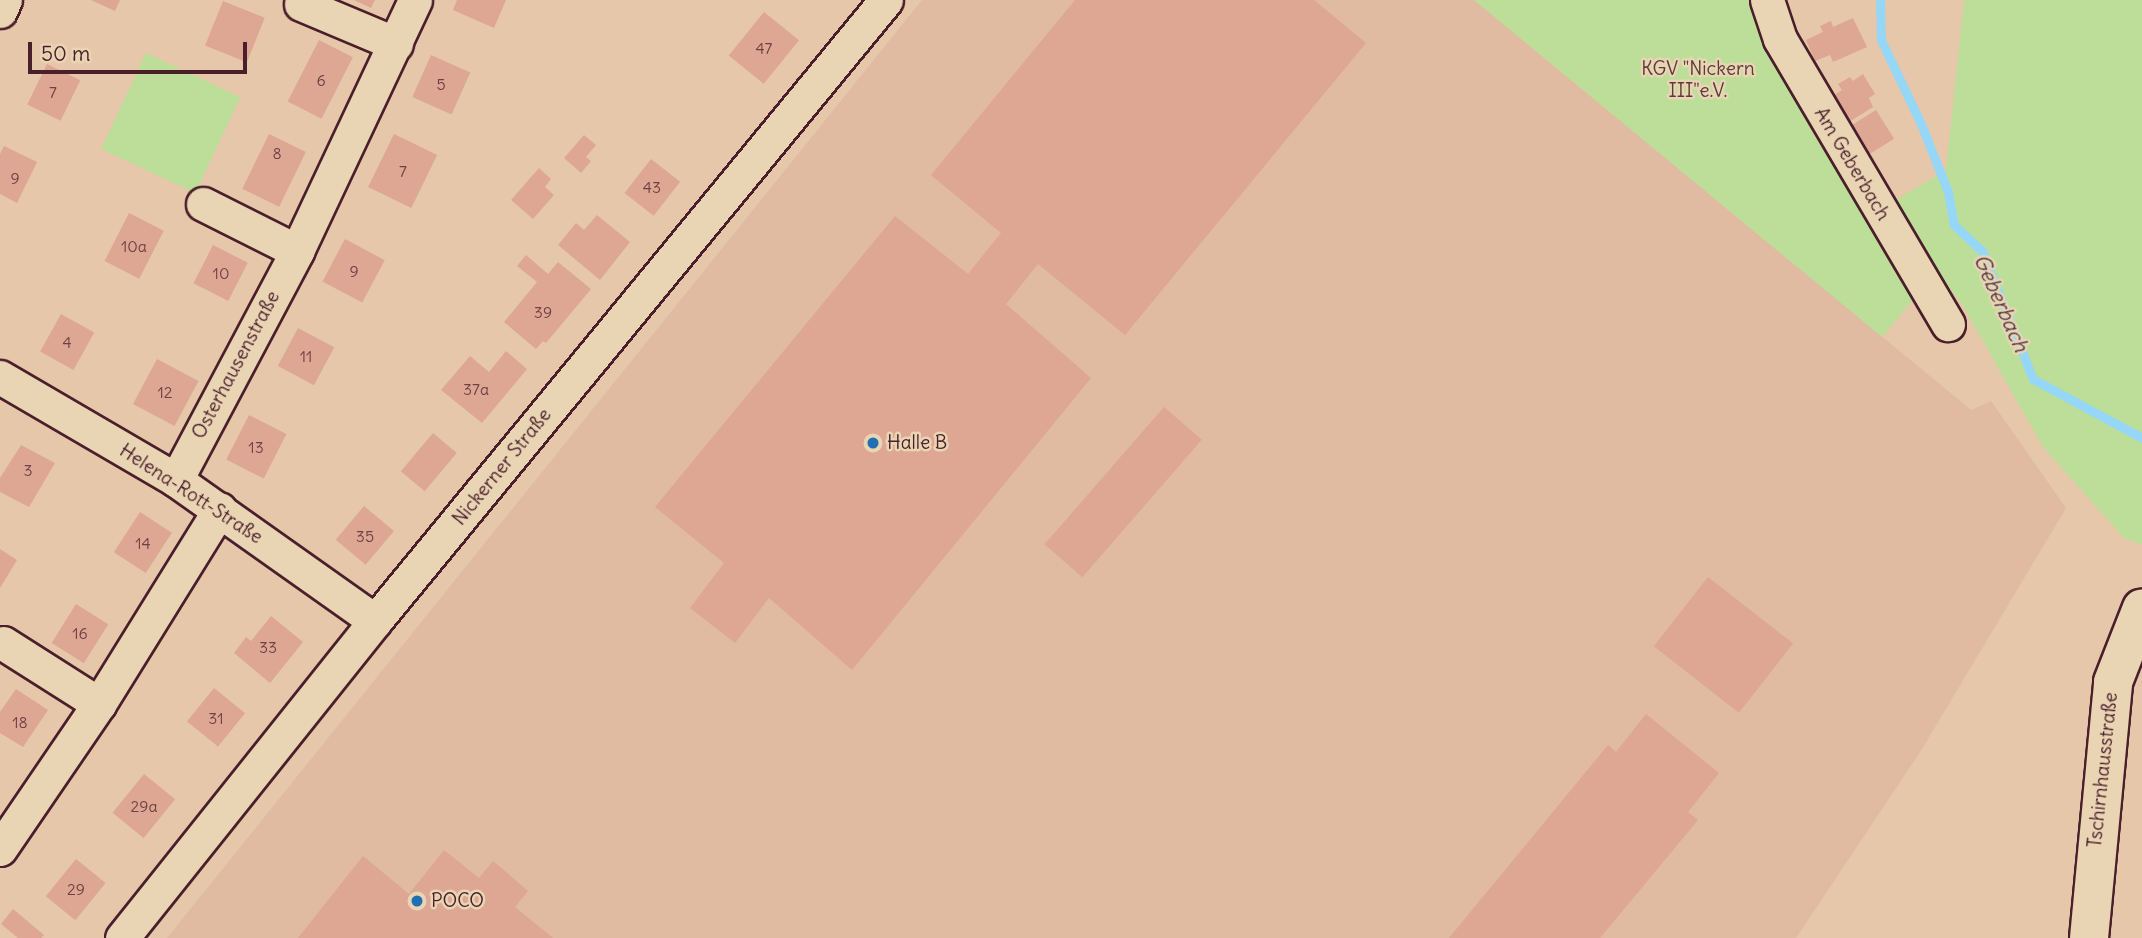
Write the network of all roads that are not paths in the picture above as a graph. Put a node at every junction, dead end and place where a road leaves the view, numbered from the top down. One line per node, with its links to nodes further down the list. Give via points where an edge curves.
1 (5, 0): 6 (street)
2 (415, 0): 7 (street, Osterhausenstraße)
3 (886, 0): 15 (street, Nickerner Straße)
4 (1768, 0): 10 (street, Am Geberbach, via 1780,39)
5 (301, 4): 7 (street)
6 (0, 11)
7 (396, 44): 9 (street, Osterhausenstraße)
8 (203, 204): 9 (street)
9 (297, 251): 12 (street, Osterhausenstraße)
10 (1948, 324)
11 (0, 377): 12 (street, Helena-Rott-Straße)
12 (176, 480): 13 (street, Helena-Rott-Straße)
13 (220, 509): 15 (street, Helena-Rott-Straße); 17 (street)
14 (2142, 608): 20 (main road, Tschirnhausstraße, via 2113,682)
15 (375, 621): 19 (street, Nickerner Straße)
16 (3, 643): 17 (street)
17 (99, 704): 18 (street)
18 (0, 849)
19 (122, 938)
20 (2088, 938)

